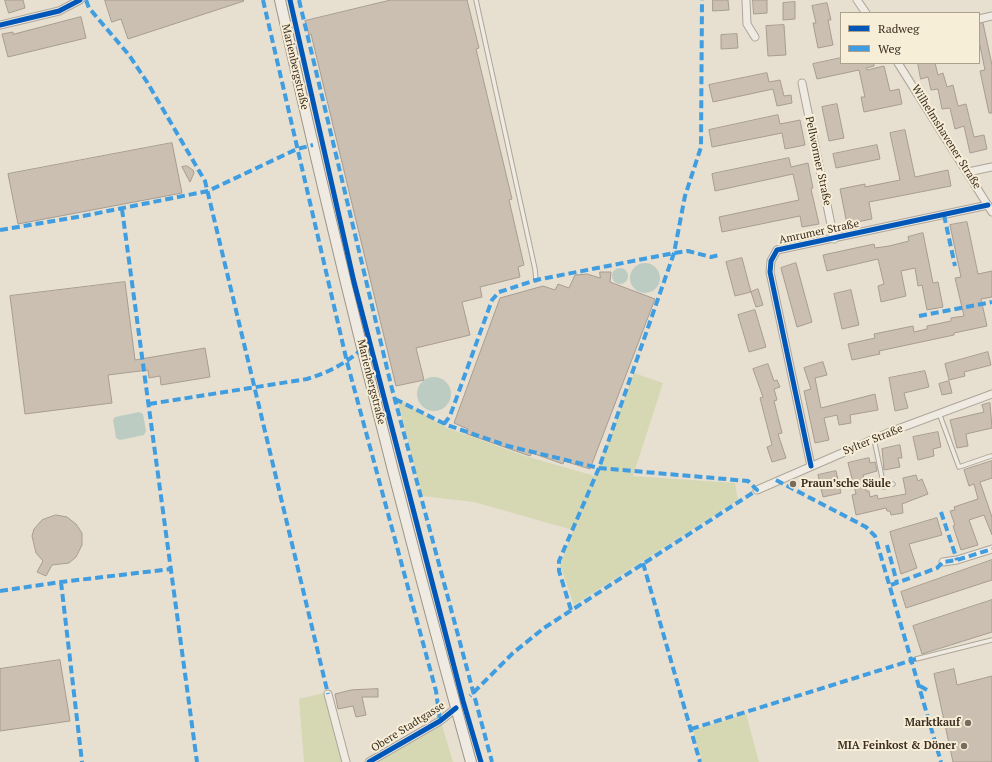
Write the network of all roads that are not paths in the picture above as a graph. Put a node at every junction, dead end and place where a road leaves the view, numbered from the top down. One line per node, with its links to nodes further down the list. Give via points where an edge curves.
1 (80, 0): 9 (street, via 59,11)
2 (280, 0): 31 (main road, Marienbergstraße, via 379,418)
3 (476, 0): 18 (lane)
4 (746, 0): 10 (street, via 747,24)
5 (857, 0): 6 (street)
6 (865, 12)
7 (992, 16): 8 (street)
8 (980, 19)
9 (0, 25)
10 (755, 37)
11 (899, 64): 14 (street, Wilhelmshavener Straße)
12 (802, 83): 17 (street, Pellwormer Straße)
13 (992, 167): 14 (street)
14 (968, 172): 15 (street, Wilhelmshavener Straße)
15 (988, 206): 16 (street, Wilhelmshavener Straße); 17 (street, Amrumer Straße)
16 (992, 212)
17 (834, 239): 23 (street, Amrumer Straße, via 777,250 771,261 770,272 774,293)
18 (536, 280)
19 (992, 394): 20 (street, Sylter Straße)
20 (939, 413): 21 (street, Sylter Straße); 22 (lane, via 959,467)
21 (874, 439): 23 (street, Sylter Straße); 24 (lane, via 884,487)
22 (991, 456)
23 (811, 466): 25 (street, Sylter Straße)
24 (893, 484)
25 (757, 490)
26 (992, 549): 27 (street)
27 (943, 562)
28 (992, 640): 29 (lane)
29 (916, 658)
30 (328, 694): 32 (street)
31 (456, 708): 33 (street, Obere Stadtgasse, via 440,721); 34 (main road, Marienbergstraße)
32 (346, 762)
33 (369, 762)
34 (471, 762)

